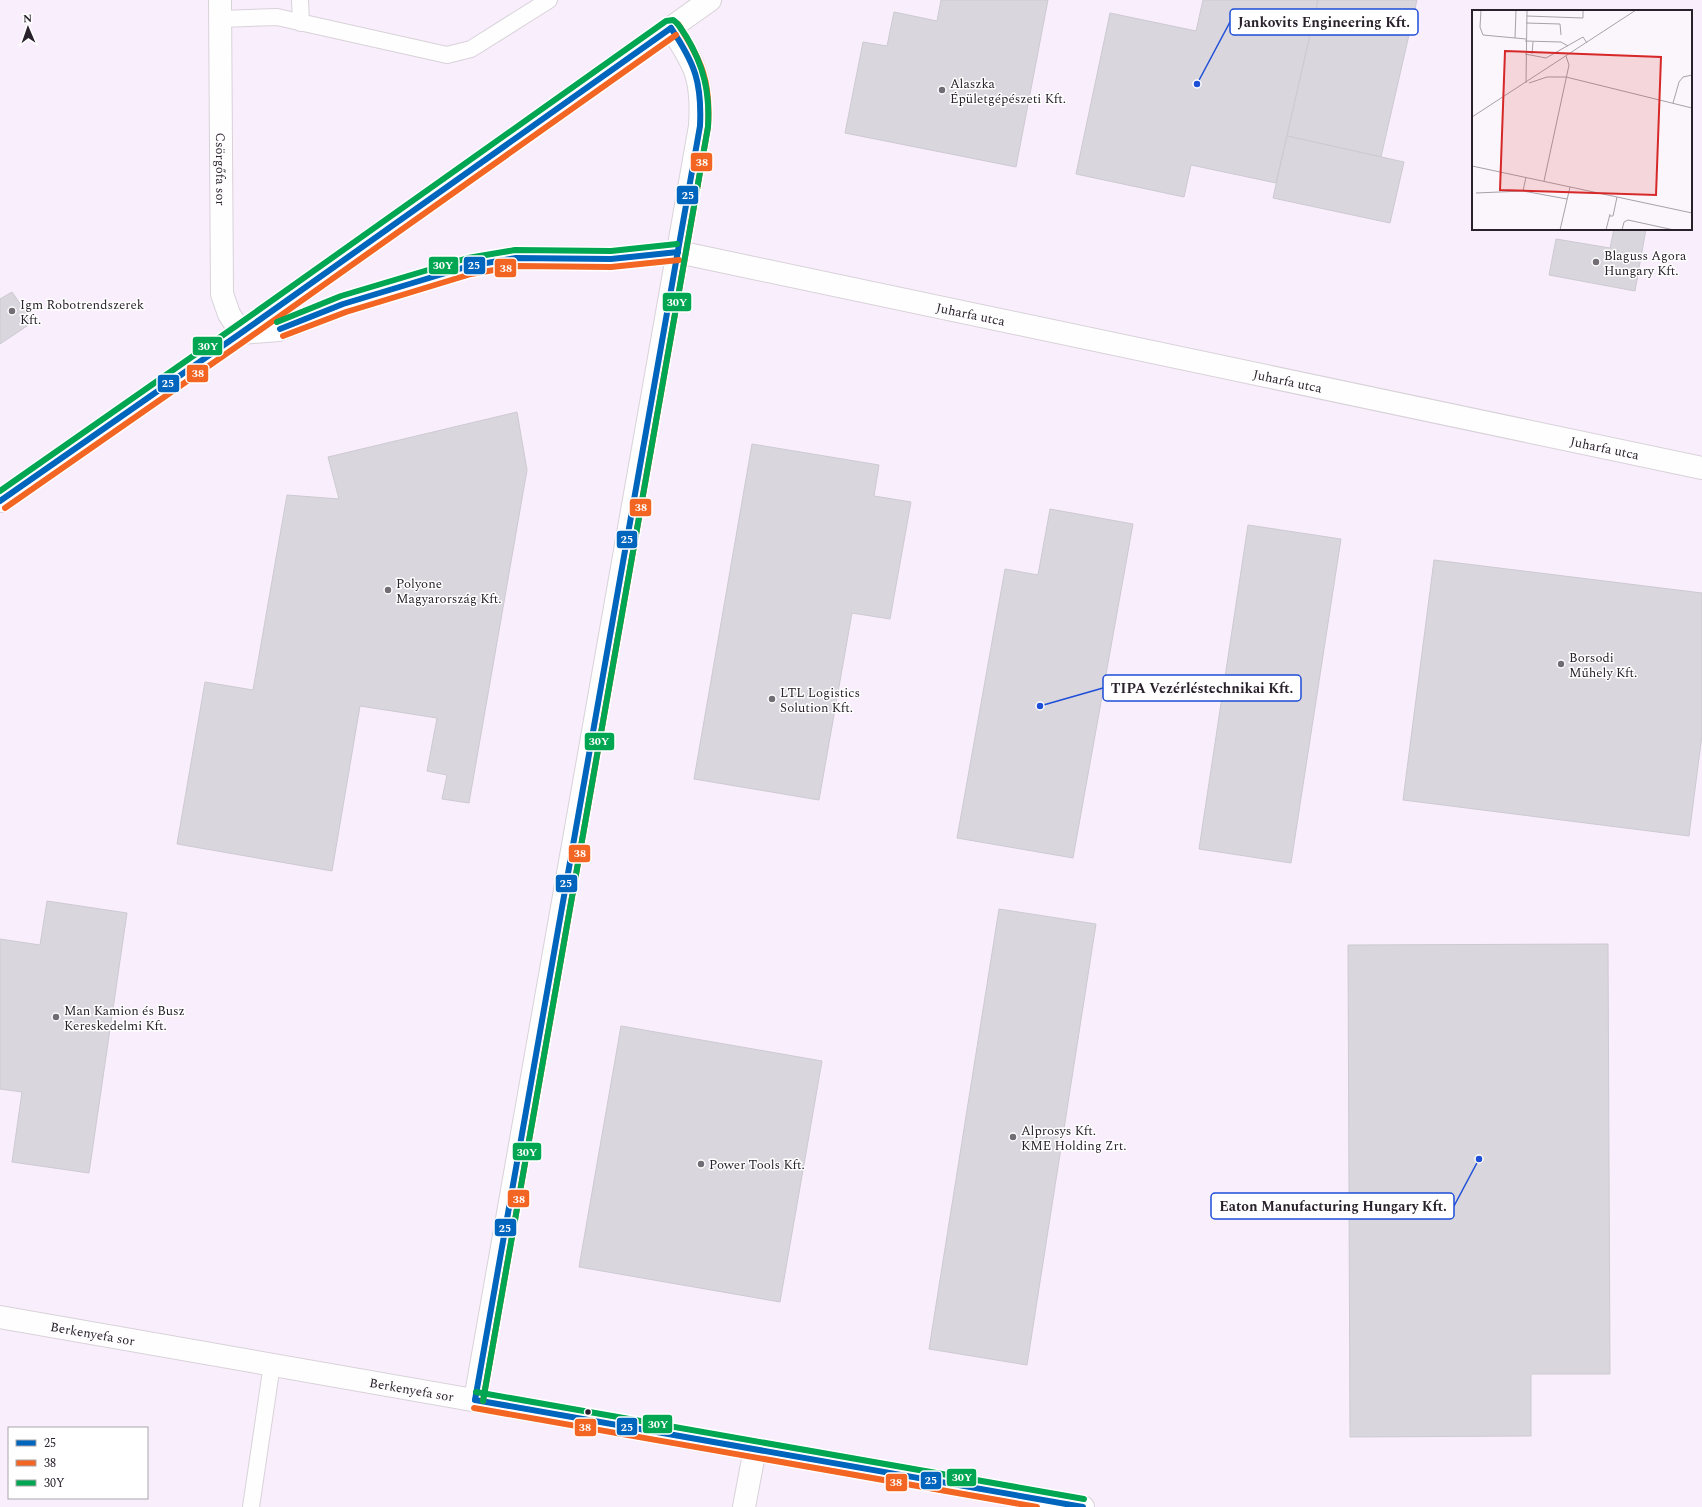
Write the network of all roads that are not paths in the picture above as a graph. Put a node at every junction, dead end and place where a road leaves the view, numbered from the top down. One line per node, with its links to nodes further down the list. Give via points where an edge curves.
1 (300, 0): 5 (lane)
2 (549, 0): 5 (lane, via 471,49 447,55)
3 (710, 0): 6 (street)
4 (220, 9): 5 (lane); 8 (street, Csörgőfa sor, via 222,294 229,314)
5 (301, 23)
6 (671, 28): 7 (street, via 692,61 699,83 701,104 700,126); 8 (street)
7 (678, 252): 8 (street, Juharfa utca, via 611,259 516,258 469,266 343,304 279,330); 9 (street, Juharfa utca); 13 (street)
8 (241, 333): 10 (street)
9 (1702, 468)
10 (0, 501)
11 (0, 1317): 12 (street, Berkenyefa sor)
12 (272, 1364): 13 (street, Berkenyefa sor); 15 (lane)
13 (475, 1400): 14 (street, Berkenyefa sor)
14 (755, 1449): 16 (street); 17 (street, Berkenyefa sor)
15 (251, 1507)
16 (744, 1507)
17 (1083, 1507)

